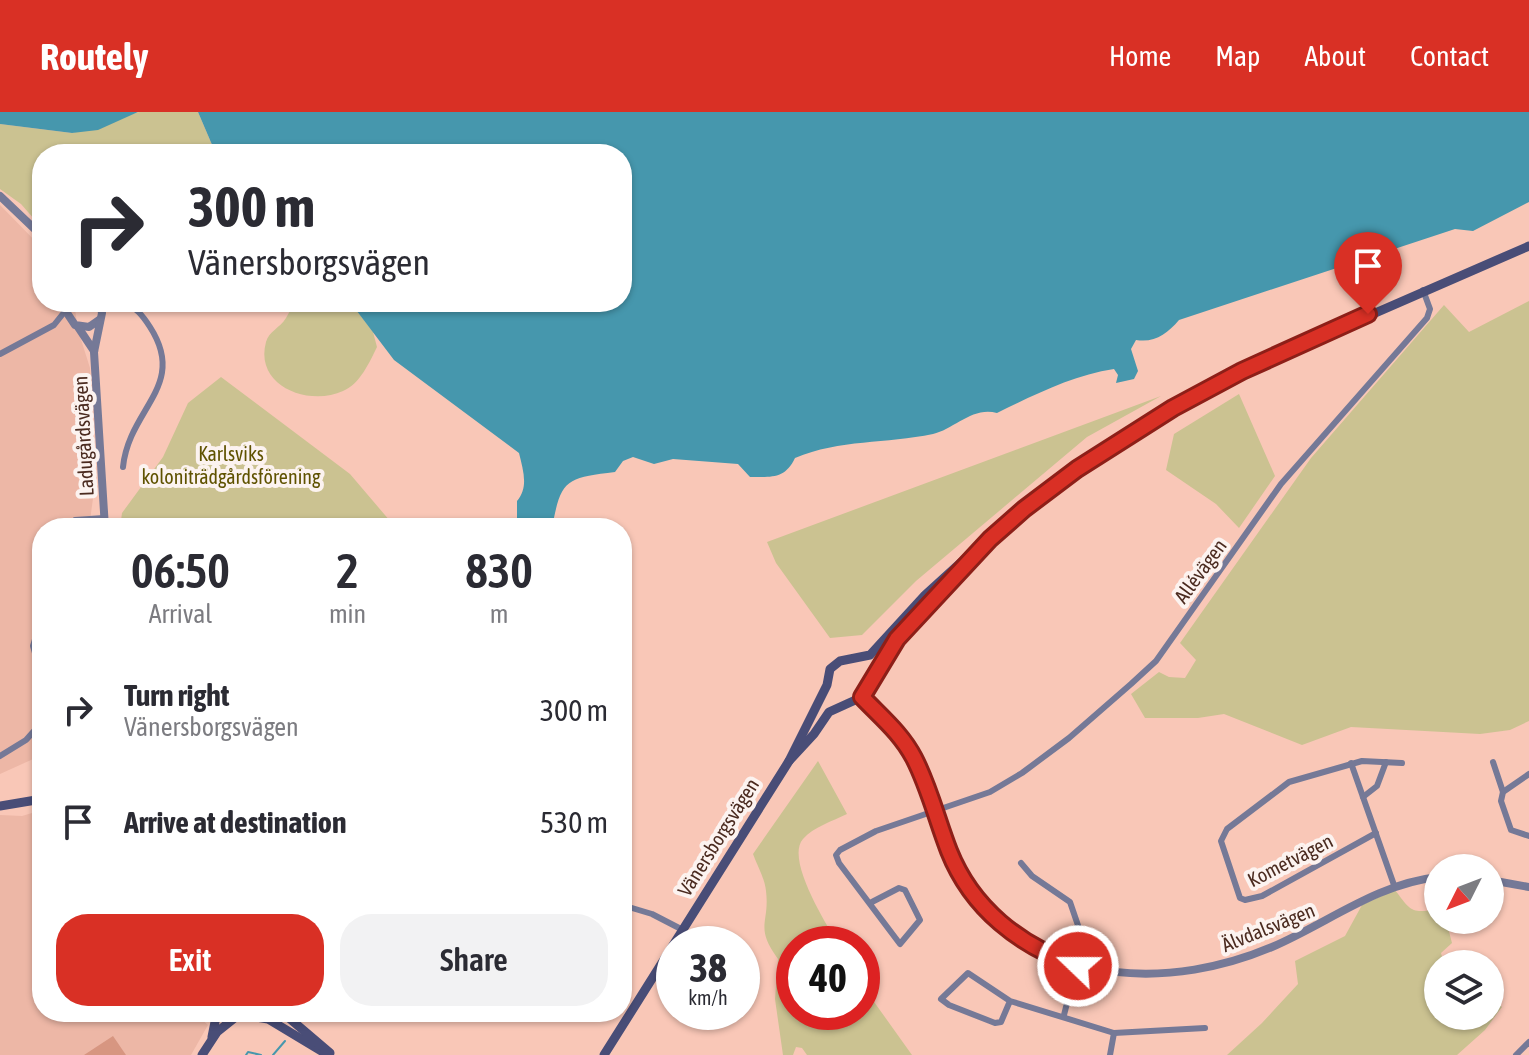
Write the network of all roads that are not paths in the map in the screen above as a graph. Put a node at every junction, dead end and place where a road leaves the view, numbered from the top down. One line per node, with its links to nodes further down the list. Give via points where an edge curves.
1 (0, 196): 2 (street)
2 (32, 226)
3 (1529, 246): 4 (main road, Vänersborgsvägen)
4 (1423, 290): 17 (main road, Vänersborgsvägen, via 1242,371 1173,408 1077,469); 35 (street, Allévägen, via 1430,309 1427,318 1281,484 1156,661 1022,773 990,792)
5 (63, 312): 11 (street)
6 (70, 312): 12 (street, Ladugårdsvägen)
7 (100, 312): 10 (street, Ladugårdsvägen)
8 (104, 312): 10 (street)
9 (137, 312): 15 (street, via 161,346 165,362 162,379 131,434)
10 (100, 317): 12 (street, via 89,327); 13 (street, Ladugårdsvägen)
11 (54, 325): 12 (street); 14 (street)
12 (75, 325): 13 (street, Ladugårdsvägen)
13 (94, 352): 16 (street, Ladugårdsvägen)
14 (0, 354)
15 (123, 467)
16 (104, 518)
17 (990, 539): 18 (main road, Vänersborgsvägen, via 925,595 870,655); 19 (main road, Vänersborgsvägen, via 897,639)
18 (850, 660): 19 (main road, via 865,668); 20 (main road, Vänersborgsvägen, via 831,667)
19 (869, 682): 21 (main road, Vänersborgsvägen)
20 (827, 685): 22 (main road, via 833,696); 25 (main road, Vänersborgsvägen)
21 (862, 697): 22 (main road, Vänersborgsvägen); 35 (street, Älvdalsvägen, via 905,743)
22 (846, 702): 25 (main road, Vänersborgsvägen, via 829,712)
23 (32, 733): 24 (street)
24 (0, 756)
25 (789, 761): 46 (main road, Vänersborgsvägen)
26 (1386, 762): 28 (street, Kometvägen); 29 (street, Kometvägen); 32 (street, via 1377,786)
27 (1493, 762): 31 (street)
28 (1351, 763): 32 (street); 36 (street, Kometvägen, via 1289,782 1223,832 1221,841 1240,898 1262,896)
29 (1402, 763)
30 (1529, 774): 31 (street)
31 (1503, 792): 37 (street, via 1511,830)
32 (1363, 797): 36 (street)
33 (32, 801): 34 (main road)
34 (0, 806)
35 (935, 810): 43 (street, Allévägen, via 876,831 836,855); 47 (street, Älvdalsvägen, via 955,865 978,901 1017,937)
36 (1376, 833): 41 (street)
37 (1529, 836)
38 (1021, 863): 47 (street, via 1074,908 1083,940)
39 (1424, 880): 41 (street, Älvdalsvägen)
40 (1504, 883): 42 (street)
41 (1394, 885): 47 (street, Älvdalsvägen, via 1271,947 1209,967 1131,974)
42 (1529, 887)
43 (870, 903): 43 (street, via 900,944 920,920 905,890)
44 (632, 908): 45 (street)
45 (675, 926)
46 (683, 926)
47 (1078, 966): 51 (street)
48 (656, 970): 50 (main road, Vänersborgsvägen)
49 (1010, 1001): 49 (street, via 968,973 941,999 995,1023 1001,1022); 51 (street)
50 (632, 1009)
51 (1064, 1015): 58 (street)
52 (215, 1022): 59 (main road)
53 (229, 1022): 59 (main road)
54 (272, 1022): 62 (main road)
55 (293, 1022): 62 (main road)
56 (624, 1022): 63 (main road, Vänersborgsvägen)
57 (1205, 1028): 58 (street)
58 (1114, 1033): 64 (street)
59 (211, 1040): 61 (main road)
60 (1529, 1042): 65 (street)
61 (202, 1055)
62 (331, 1055)
63 (604, 1055)
64 (1110, 1055)
65 (1516, 1055)

